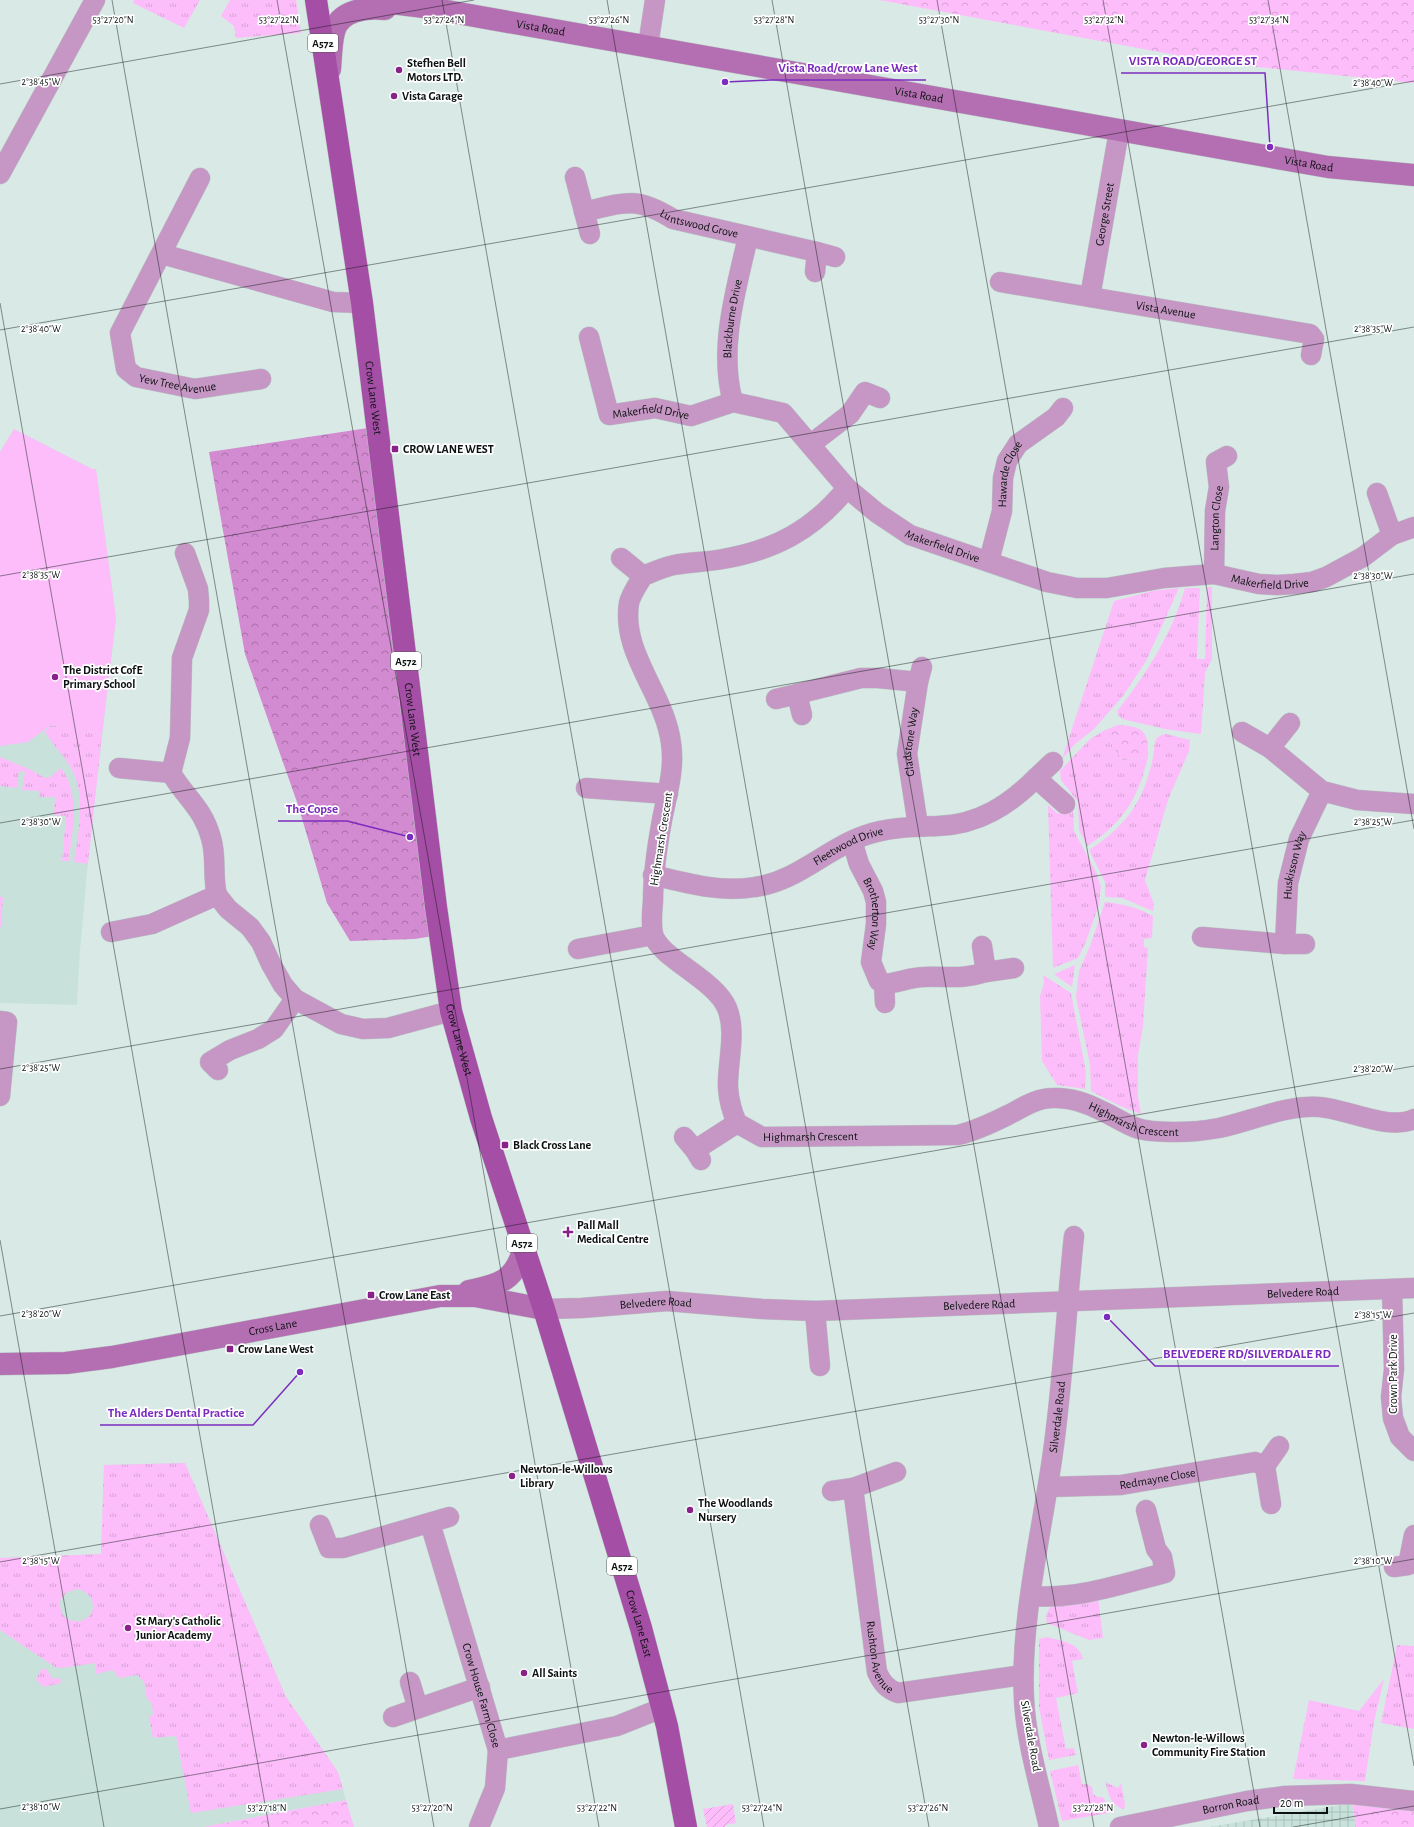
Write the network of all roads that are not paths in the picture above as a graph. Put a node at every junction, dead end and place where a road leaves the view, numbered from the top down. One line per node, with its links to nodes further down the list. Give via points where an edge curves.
1 (95, 0): 9 (street)
2 (316, 0): 7 (main road, Crow Lane West / A572)
3 (367, 0): 5 (main road, Vista Road)
4 (655, 0): 6 (street)
5 (416, 3): 6 (main road, Vista Road); 7 (main road, via 398,10 364,8 338,22 334,31)
6 (648, 46): 8 (main road, Vista Road)
7 (329, 86): 20 (main road, Crow Lane West / A572)
8 (1119, 131): 10 (main road, Vista Road, via 1328,167); 19 (street, George Street)
9 (0, 174)
10 (1414, 175)
11 (575, 177): 13 (street)
12 (200, 178): 16 (street, Yew Tree Avenue)
13 (584, 212): 14 (street); 15 (street, Luntswood Grove, via 635,202 653,207 673,219)
14 (590, 234)
15 (748, 237): 17 (street, Luntswood Grove, via 826,254); 25 (street, Blackburne Drive, via 727,346 729,388)
16 (162, 254): 20 (street, via 333,302); 23 (street, Yew Tree Avenue, via 120,333 126,369 136,377 195,389)
17 (815, 272)
18 (1000, 282): 19 (street, Vista Avenue)
19 (1090, 297): 22 (street, Vista Avenue, via 1310,334 1314,339)
20 (362, 302): 67 (main road, Crow Lane West / A572)
21 (589, 337): 25 (street, Makerfield Drive, via 609,415 655,408 691,416)
22 (1311, 355)
23 (261, 379)
24 (866, 391): 27 (street, via 850,414)
25 (733, 402): 27 (street, Makerfield Drive, via 783,413)
26 (1063, 407): 35 (street, Hawarde Close, via 1056,417 1018,444 1007,460 1003,478 1002,511)
27 (811, 444): 29 (street, Makerfield Drive)
28 (1216, 461): 36 (street, Langton Close, via 1219,486 1215,511)
29 (846, 488): 35 (street, Makerfield Drive, via 910,535); 37 (street, via 820,517 784,541 760,551 674,565)
30 (1377, 493): 32 (street)
31 (1414, 527): 32 (street, Makerfield Drive)
32 (1392, 535): 36 (street, Makerfield Drive, via 1363,557 1312,582 1259,584)
33 (185, 550): 46 (street, via 198,589 199,610 182,658 180,738)
34 (621, 558): 37 (street)
35 (989, 561): 36 (street, Makerfield Drive, via 1047,582 1077,588 1107,588 1164,578)
36 (1214, 574)
37 (643, 576): 50 (street, Highmarsh Crescent, via 630,601 629,616 639,662 670,733 672,770)
38 (797, 694): 39 (street, Gladstone Way); 40 (street); 53 (street, Gladstone Way, via 861,678 920,675 906,754)
39 (776, 699)
40 (802, 715)
41 (1290, 723): 43 (street)
42 (1242, 732): 43 (street)
43 (1270, 748): 49 (street)
44 (1053, 762): 47 (street, Fleetwood Drive)
45 (119, 768): 46 (street)
46 (171, 773): 56 (street, via 205,820 215,855 214,884)
47 (1036, 778): 51 (street); 53 (street, Fleetwood Drive, via 1024,791 993,813 957,824)
48 (586, 788): 50 (street)
49 (1322, 791): 52 (street, via 1357,800); 60 (street, Huskisson Way, via 1299,839 1288,883)
50 (668, 794): 55 (street, Highmarsh Crescent)
51 (1064, 804)
52 (1414, 804)
53 (918, 826): 54 (street, Fleetwood Drive, via 867,835)
54 (852, 841): 55 (street, Fleetwood Drive, via 792,876 756,887 724,889); 65 (street, Brotherton Way, via 859,864 873,891 876,914 871,962 885,993 896,983 923,976 952,979)
55 (653, 876): 58 (street, Highmarsh Crescent)
56 (217, 895): 57 (street, via 152,924); 66 (street, via 228,909 250,927 261,942 283,985)
57 (111, 932)
58 (653, 935): 63 (street); 72 (street, via 662,948 720,996 727,1007 731,1020 728,1088)
59 (1202, 937): 60 (street)
60 (1285, 944): 61 (street)
61 (1305, 944)
62 (982, 946): 65 (street)
63 (578, 949)
64 (1014, 968): 65 (street, Brotherton Way)
65 (986, 972)
66 (295, 999): 67 (street, via 341,1024 363,1029 388,1028); 69 (street, via 274,1029 258,1039 230,1050)
67 (451, 1011): 75 (main road, Crow Lane West / A572, via 481,1118)
68 (4, 1022): 70 (street)
69 (209, 1065)
70 (0, 1096)
71 (1414, 1119): 72 (street, Highmarsh Crescent, via 1398,1124 1319,1107 1298,1108 1218,1128 1183,1132 1151,1131 1124,1124 1103,1111 1067,1098 1051,1098 1033,1102 974,1131 958,1135 762,1137)
72 (736, 1123): 73 (street)
73 (694, 1149)
74 (1074, 1236): 79 (street, Silverdale Road)
75 (524, 1247): 78 (main road, via 515,1271 498,1283); 80 (main road, Crow Lane West / A572)
76 (1414, 1288): 77 (street, Belvedere Road)
77 (1392, 1289): 79 (street, Belvedere Road); 85 (street, Crown Park Drive, via 1392,1418 1400,1438)
78 (440, 1296): 80 (main road, Cross Lane, via 475,1296); 82 (main road, Cross Lane, via 112,1357 66,1363)
79 (1067, 1302): 81 (street, Belvedere Road); 88 (street, Silverdale Road, via 1061,1400)
80 (544, 1309): 81 (street, Belvedere Road, via 667,1301); 103 (main road, Crow Lane East / A572, via 636,1613)
81 (815, 1311): 83 (street)
82 (0, 1364)
83 (820, 1366)
84 (1279, 1446): 86 (street)
85 (1414, 1451)
86 (1266, 1466): 88 (street, Redmayne Close, via 1255,1462 1121,1485); 91 (street)
87 (896, 1472): 89 (street)
88 (1048, 1487): 98 (street, Silverdale Road)
89 (853, 1488): 90 (street); 99 (street, Rushton Avenue, via 877,1672 882,1682 890,1690 898,1693)
90 (832, 1491)
91 (1272, 1504)
92 (1146, 1510): 98 (street, via 1165,1573 1084,1593 1051,1598)
93 (449, 1517): 94 (street)
94 (430, 1523): 95 (street, via 343,1548 329,1548); 101 (street, Crow House Farm Close)
95 (320, 1525)
96 (1414, 1535): 97 (street)
97 (1406, 1566)
98 (1031, 1596): 99 (street, Silverdale Road)
99 (1023, 1675): 109 (street, Silverdale Road, via 1028,1728)
100 (410, 1682): 102 (street)
101 (480, 1687): 102 (street); 105 (street, Crow House Farm Close)
102 (418, 1708): 104 (street)
103 (662, 1708): 105 (street, Crow House Farm Close, via 616,1726); 108 (main road, Crow Lane East / A572)
104 (393, 1717)
105 (498, 1750): 107 (street, via 495,1788)
106 (1414, 1801): 110 (street, Borron Road, via 1351,1794 1285,1796)
107 (479, 1827)
108 (686, 1827)
109 (1049, 1827)
110 (1120, 1827)

